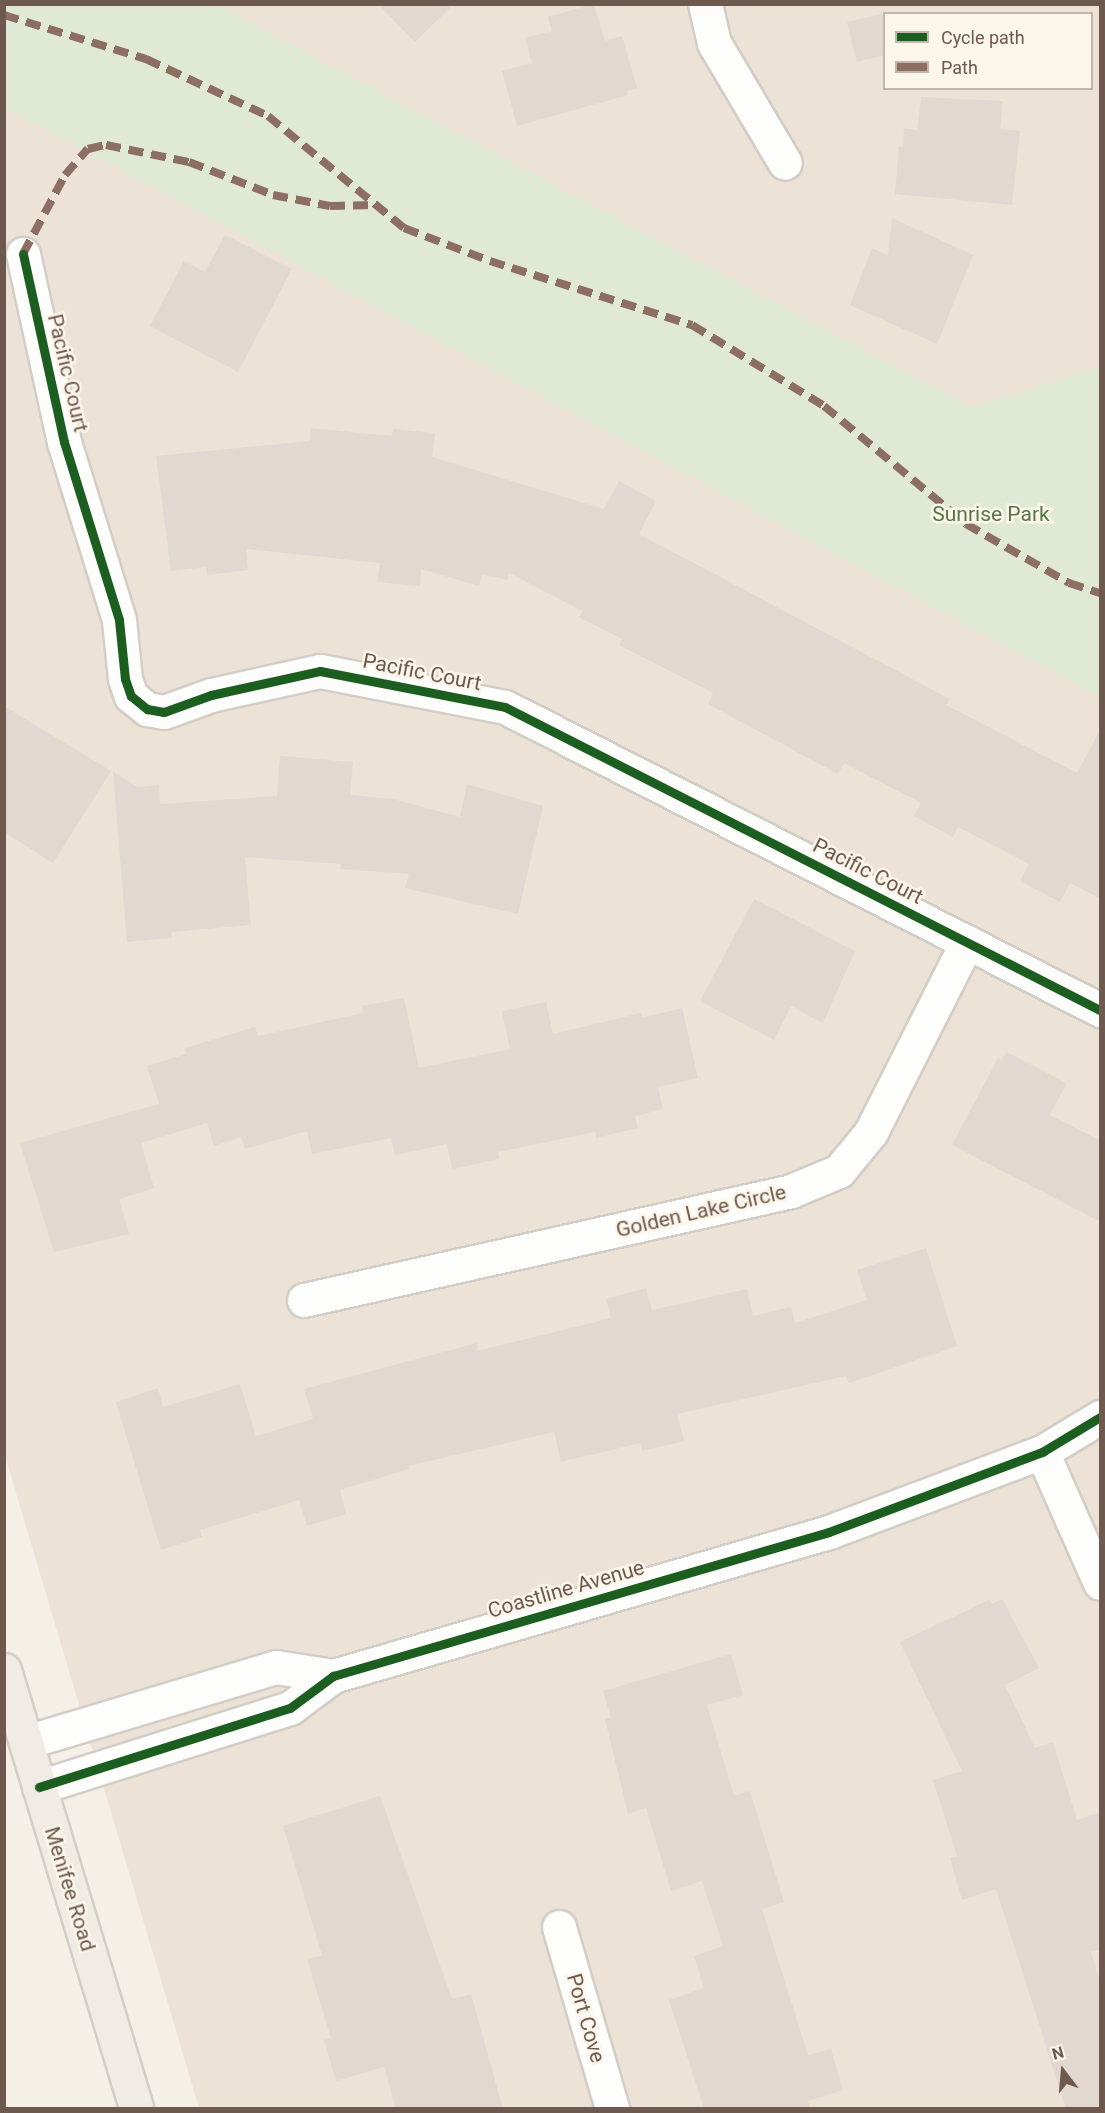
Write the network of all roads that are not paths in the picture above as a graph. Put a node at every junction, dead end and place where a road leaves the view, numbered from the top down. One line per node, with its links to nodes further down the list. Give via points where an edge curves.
1 (705, 4): 2 (street, via 714,43)
2 (785, 163)
3 (23, 254): 4 (street, Pacific Court, via 64,442 119,620 125,679 131,696 147,709 164,712 222,692 320,671 505,707)
4 (967, 942): 5 (street, Pacific Court); 6 (street, Golden Lake Circle, via 871,1132 839,1171 791,1191)
5 (1101, 1010)
6 (304, 1300)
7 (1101, 1417): 8 (street, Coastline Avenue)
8 (1042, 1452): 9 (street); 11 (street, Coastline Avenue, via 830,1532)
9 (1101, 1583)
10 (4, 1670): 12 (main road, Menifee Road)
11 (333, 1676): 12 (street, Coastline Avenue, via 276,1667); 13 (street, Coastline Avenue, via 290,1708)
12 (26, 1742): 13 (main road, Menifee Road)
13 (39, 1787): 15 (main road, Menifee Road)
14 (559, 1927): 16 (street, Port Cove)
15 (136, 2109)
16 (612, 2109)

